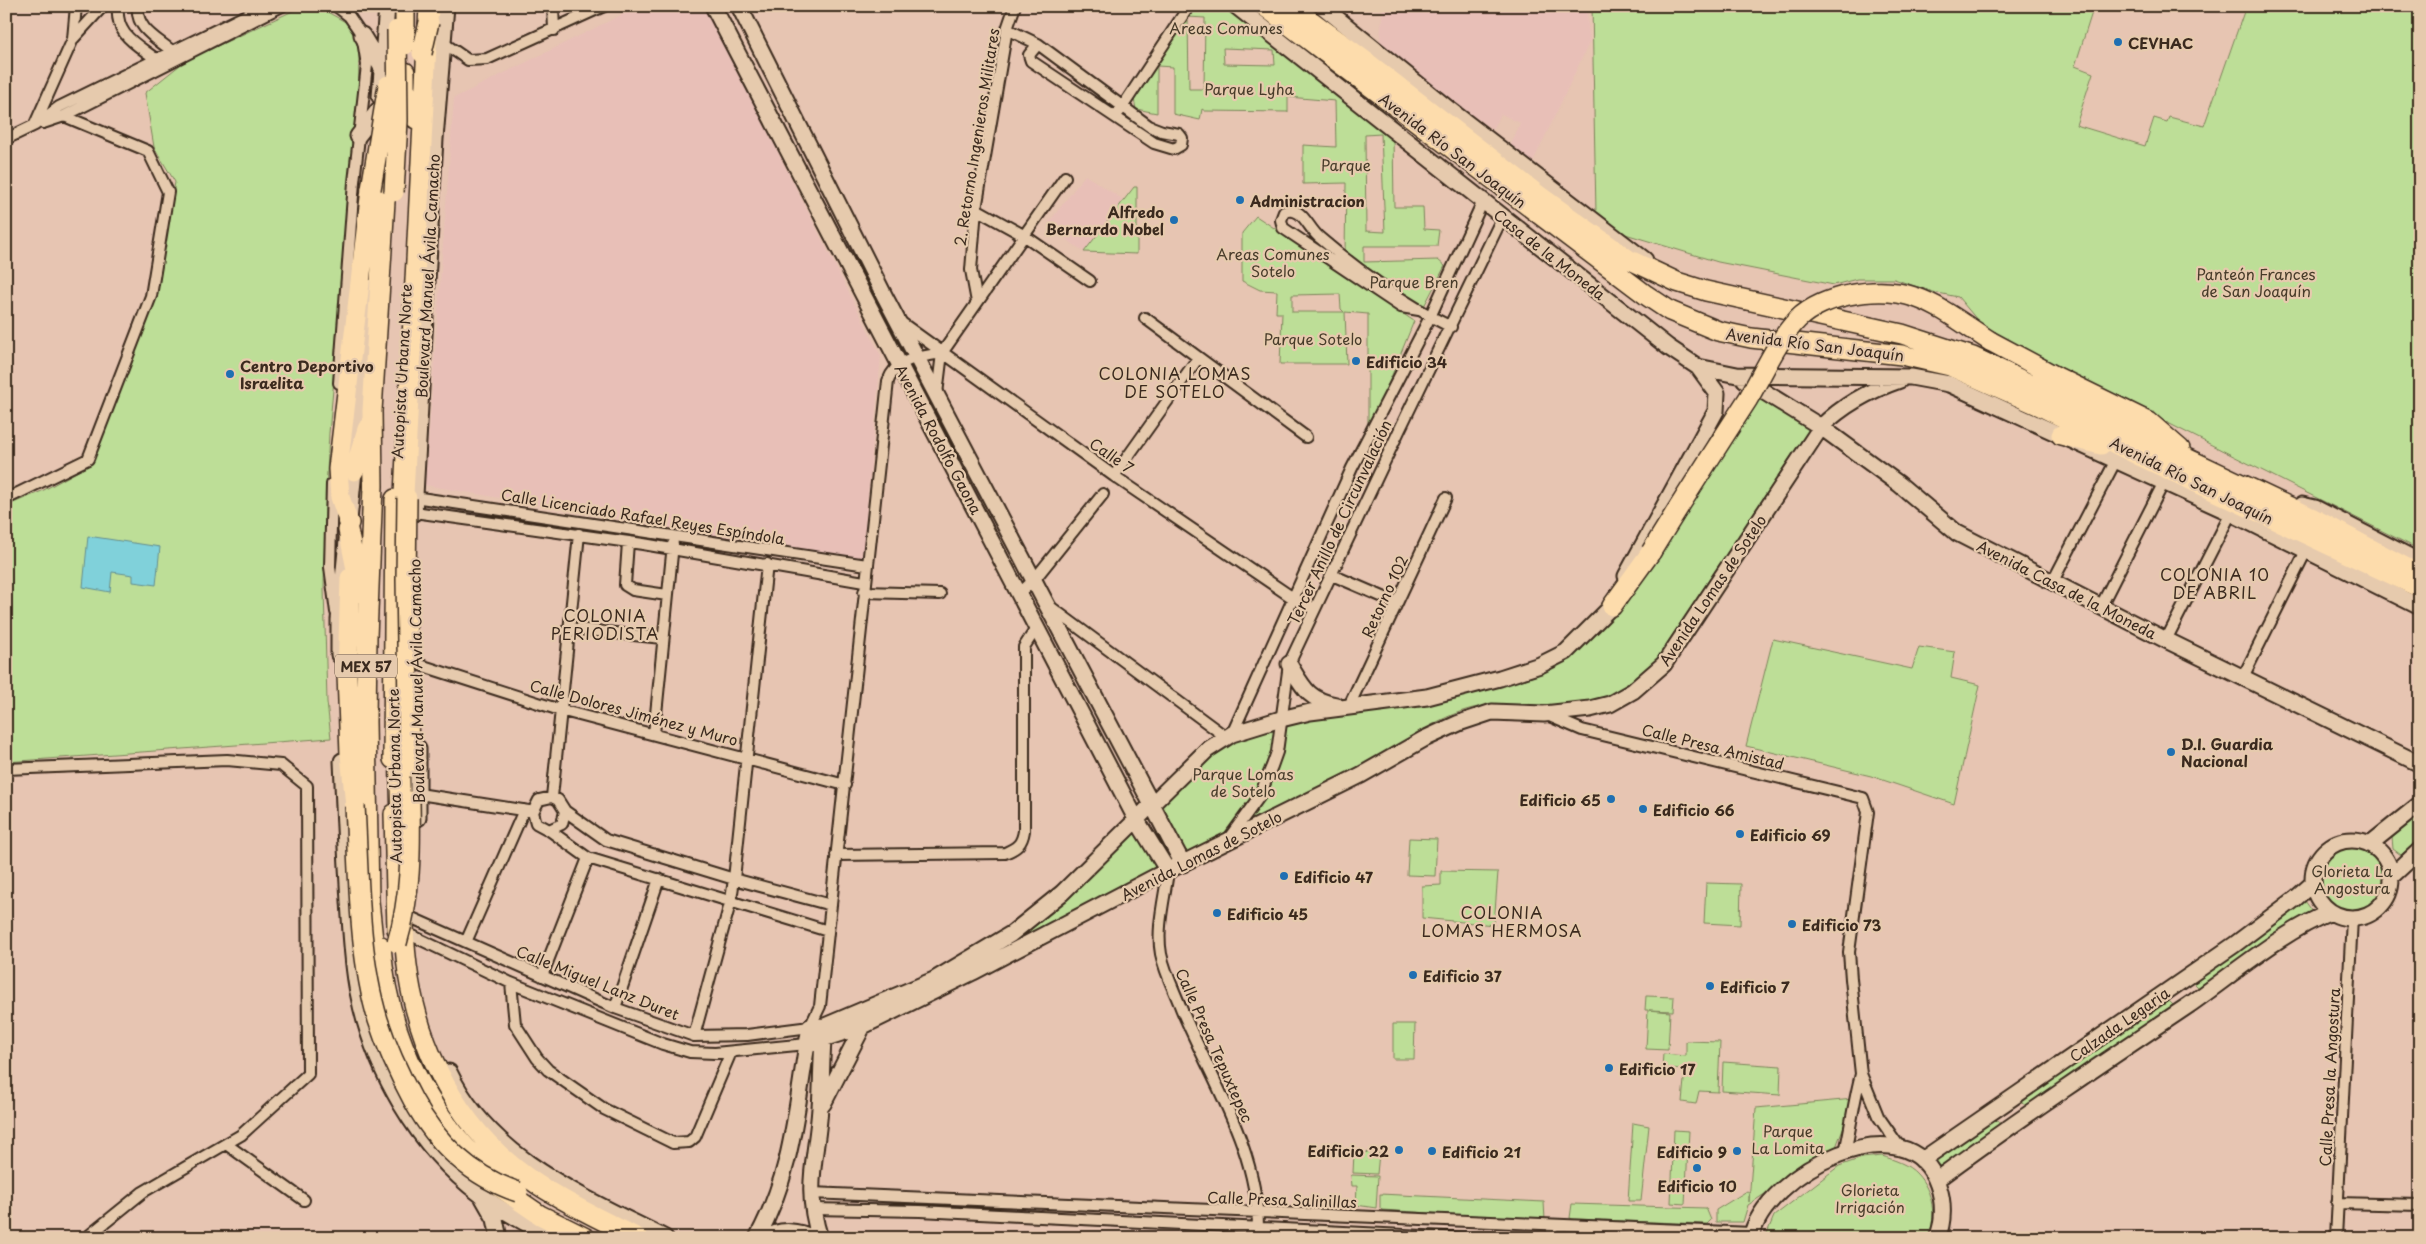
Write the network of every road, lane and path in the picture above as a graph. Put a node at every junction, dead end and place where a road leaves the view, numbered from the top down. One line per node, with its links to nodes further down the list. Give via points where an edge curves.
1 (76, 6): 27 (street)
2 (103, 6): 27 (street)
3 (118, 6): 31 (street, via 117,18 122,33)
4 (138, 6): 30 (street, via 142,27)
5 (336, 6): 26 (street, via 349,16)
6 (387, 6): 32 (main road)
7 (397, 6): 24 (highway, Autopista Urbana Norte)
8 (406, 6): 37 (highway, bridge); 65 (highway, MEX 57, via 406,36 386,171)
9 (430, 6): 22 (highway, Boulevard Manuel Ávila Camacho / MEX 57); 37 (highway, Autopista Urbana Norte, bridge)
10 (446, 6): 28 (main road, Boulevard Manuel Ávila Camacho)
11 (553, 6): 25 (street)
12 (604, 6): 25 (street)
13 (713, 6): 43 (main road, Avenida Rodolfo Gaona)
14 (739, 6): 42 (main road, Avenida Rodolfo Gaona)
15 (1015, 6): 23 (street, 2. Retorno Ingenieros Militares)
16 (1189, 6): 33 (street)
17 (1236, 6): 45 (main road, Casa de la Moneda)
18 (1264, 6): 70 (highway, Avenida Río San Joaquín, via 1646,296 1670,310 1718,331 1751,338 1902,355 1942,363 2040,406)
19 (1291, 6): 50 (highway, Avenida Río San Joaquín, via 1572,219 1628,259)
20 (1322, 6): 50 (main road, via 1574,207)
21 (268, 10): 30 (street)
22 (427, 26): 40 (highway, via 433,40 432,124); 120 (highway, Boulevard Manuel Ávila Camacho / MEX 57, via 401,556)
23 (1007, 29): 29 (street); 46 (street, 2. Retorno Ingenieros Militares)
24 (397, 30): 37 (highway, Autopista Urbana Norte, bridge); 73 (highway, bridge, via 371,189)
25 (554, 30): 28 (street, via 487,59 468,60)
26 (362, 35): 32 (main road); 39 (street, via 367,65)
27 (73, 39): 38 (street)
28 (442, 42): 40 (main road, Boulevard Manuel Ávila Camacho)
29 (1038, 44): 33 (street); 36 (street, via 1029,55 1031,61)
30 (175, 56): 31 (street)
31 (158, 64): 35 (street); 38 (street, via 59,107)
32 (382, 68): 34 (main road)
33 (1123, 106): 36 (street); 36 (street, via 1149,126 1179,134 1181,146 1174,149 1154,143)
34 (379, 108): 39 (main road); 73 (main road, via 375,205)
35 (64, 116): 38 (street); 78 (street, via 148,151 168,192 151,296 88,459)
36 (1116, 117)
37 (407, 120): 150 (highway, Autopista Urbana Norte, via 394,520 393,766); 172 (highway, Autopista Urbana Norte, bridge, via 376,596 376,800 383,966 391,1008 425,1091 444,1122 466,1148)
38 (34, 125): 41 (street)
39 (358, 136): 106 (street, via 330,514 331,581)
40 (435, 139): 66 (main road, Boulevard Manuel Ávila Camacho)
41 (6, 140)
42 (809, 145): 43 (main road); 55 (main road, Avenida Rodolfo Gaona)
43 (790, 155): 60 (main road, Avenida Rodolfo Gaona)
44 (1065, 177): 48 (street)
45 (1483, 201): 47 (main road, Casa de la Moneda); 53 (street, Tercer Anillo de Circunvalación)
46 (976, 209): 48 (street); 51 (street, 2. Retorno Ingenieros Militares, via 971,270)
47 (1503, 216): 56 (street, Tercer Anillo de Circunvalación); 61 (main road, Casa de la Moneda, via 1668,347)
48 (1025, 236): 49 (street); 51 (street)
49 (1090, 281)
50 (1677, 282): 72 (highway, Avenida Río San Joaquín, via 1740,300 1935,343 1973,357)
51 (977, 302): 57 (street)
52 (1418, 310): 52 (street, via 1336,252 1312,232 1298,211 1284,212 1283,228 1402,307); 53 (street)
53 (1430, 317): 56 (street); 99 (street, Tercer Anillo de Circunvalación, via 1352,468)
54 (1145, 318): 59 (street)
55 (897, 319): 57 (street, Calle 7); 58 (main road, Avenida Rodolfo Gaona)
56 (1451, 327): 91 (street, Tercer Anillo de Circunvalación)
57 (942, 353): 58 (street); 64 (street); 74 (street, Calle 7)
58 (918, 357): 60 (street); 64 (main road, Avenida Rodolfo Gaona)
59 (1198, 358): 69 (street); 74 (street)
60 (899, 364): 90 (street, via 888,381); 96 (main road, Avenida Rodolfo Gaona)
61 (1698, 367): 62 (main road, Casa de la Moneda); 102 (main road, Avenida Lomas de Sotelo, via 1717,393 1716,411 1636,555)
62 (1737, 376): 63 (main road, Casa de la Moneda); 67 (main road, Avenida Casa de la Moneda)
63 (1911, 377): 67 (main road, Avenida Lomas de Sotelo, via 1880,387 1846,406); 68 (main road, Avenida Río San Joaquín, via 1950,384)
64 (937, 394): 92 (main road, Avenida Rodolfo Gaona)
65 (372, 411): 73 (highway); 189 (highway, MEX 57, via 366,772 369,901 377,977 385,1012 398,1052 416,1090 435,1121 464,1154 501,1189 540,1215)
66 (419, 414): 80 (highway, via 411,450)
67 (1821, 427): 93 (main road, Avenida Casa de la Moneda, via 1899,484 1957,533); 116 (main road, Avenida Lomas de Sotelo, via 1664,664 1633,691 1610,704 1590,710)
68 (2061, 435): 70 (highway); 71 (main road, Avenida Río San Joaquín)
69 (1306, 437)
70 (2141, 457): 94 (highway, Avenida Río San Joaquín)
71 (2116, 460): 75 (main road, Avenida Río San Joaquín); 93 (street)
72 (2192, 460): 79 (highway, Avenida Río San Joaquín); 102 (highway, bridge, via 2149,422 1990,342 1935,306 1898,292 1869,291 1842,296 1821,304 1800,318 1785,335 1651,552)
73 (346, 470): 82 (highway, via 340,497)
74 (1114, 476): 99 (street, Calle 7)
75 (2164, 482): 81 (main road, Avenida Río San Joaquín); 103 (street)
76 (1103, 494): 92 (street)
77 (1446, 498): 101 (street, Retorno 102)
78 (6, 499)
79 (2278, 501): 88 (main road, Avenida Río San Joaquín, via 2315,508); 94 (highway, Avenida Río San Joaquín)
80 (412, 502): 83 (street, Calle Licenciado Rafael Reyes Espíndola); 84 (street, Calle Licenciado Rafael Reyes Espíndola); 111 (main road, Boulevard Manuel Ávila Camacho); 150 (highway, bridge, via 406,580 411,866 404,920)
81 (2231, 512): 87 (main road, Avenida Río San Joaquín); 110 (street)
82 (349, 526): 106 (main road); 172 (highway, bridge, via 356,569 351,666 354,797 370,982 378,1019 392,1058 419,1110 446,1147 476,1173)
83 (579, 534): 85 (street, Calle Licenciado Rafael Reyes Espíndola); 108 (street)
84 (674, 536): 86 (street); 90 (street, Calle Licenciado Rafael Reyes Espíndola)
85 (628, 542): 86 (street, Calle Licenciado Rafael Reyes Espíndola); 98 (street, via 625,585 633,590)
86 (673, 549): 89 (street, Calle Licenciado Rafael Reyes Espíndola); 98 (street)
87 (2307, 549): 104 (main road, Avenida Río San Joaquín); 113 (street)
88 (2420, 562)
89 (768, 564): 95 (street, Calle Licenciado Rafael Reyes Espíndola); 121 (street)
90 (867, 565): 95 (street)
91 (1332, 575): 101 (street); 105 (street, Tercer Anillo de Circunvalación)
92 (1034, 580): 96 (street); 100 (main road, Avenida Rodolfo Gaona)
93 (2052, 583): 103 (main road, Avenida Casa de la Moneda)
94 (2418, 583)
95 (864, 587): 97 (street, Calle Licenciado Rafael Reyes Espíndola); 124 (street)
96 (1020, 592): 107 (main road, Avenida Rodolfo Gaona)
97 (940, 594)
98 (667, 595): 109 (street)
99 (1294, 598): 105 (street, Calle 7); 119 (street, Tercer Anillo de Circunvalación)
100 (1047, 604): 119 (street); 127 (main road, Avenida Rodolfo Gaona)
101 (1397, 604): 114 (street, Retorno 102)
102 (1612, 606): 114 (main road, Avenida Lomas de Sotelo, via 1566,652 1540,665 1427,697)
103 (2101, 606): 110 (main road, Avenida Casa de la Moneda)
104 (2420, 607)
105 (1315, 608): 112 (street, Tercer Anillo de Circunvalación)
106 (339, 620): 174 (main road, via 345,843 358,992 372,1044 412,1121 453,1171)
107 (1037, 626): 131 (main road, Avenida Rodolfo Gaona); 136 (street, via 1024,647 1024,831 1018,848 1005,853)
108 (568, 628): 109 (street); 115 (street)
109 (662, 638): 118 (street)
110 (2166, 640): 113 (main road, Avenida Casa de la Moneda)
111 (416, 655): 115 (street, Calle Dolores Jiménez y Muro); 120 (highway); 125 (main road, Boulevard Manuel Ávila Camacho)
112 (1290, 664): 114 (main road, via 1317,701); 117 (street, Tercer Anillo de Circunvalación)
113 (2243, 677): 122 (main road, Avenida Casa de la Moneda)
114 (1347, 706): 117 (main road, Avenida Lomas de Sotelo)
115 (560, 710): 118 (street, Calle Dolores Jiménez y Muro); 126 (street)
116 (1544, 714): 134 (main road, Avenida Lomas de Sotelo, via 1492,712 1459,723); 163 (street, Calle Presa Amistad, via 1582,730 1863,798 1868,812 1849,952)
117 (1281, 719): 119 (main road, Avenida Lomas de Sotelo); 134 (street, Tercer Anillo de Circunvalación, via 1277,752 1259,797)
118 (654, 734): 121 (street, Calle Dolores Jiménez y Muro)
119 (1229, 735): 127 (main road, Avenida Lomas de Sotelo, via 1207,750)
120 (400, 749): 192 (highway, Boulevard Manuel Ávila Camacho / MEX 57, via 407,967 420,1030 441,1078 471,1124 505,1159 536,1184)
121 (748, 758): 124 (street, Calle Dolores Jiménez y Muro); 142 (street)
122 (2420, 764)
123 (6, 769): 167 (street, via 227,760 281,765 307,786 308,1074 241,1135)
124 (845, 785): 136 (street)
125 (419, 794): 130 (street); 147 (main road, Boulevard Manuel Ávila Camacho)
126 (552, 797): 129 (street); 130 (street, via 539,800)
127 (1152, 804): 131 (main road, Avenida Lomas de Sotelo); 138 (main road, Avenida Rodolfo Gaona)
128 (2420, 804): 133 (main road)
129 (565, 810): 132 (street, via 562,824); 142 (street, via 606,840)
130 (528, 811): 132 (street, via 536,823); 151 (street)
131 (1136, 819): 139 (main road, Avenida Rodolfo Gaona); 159 (main road, Avenida Lomas de Sotelo, via 1062,892 1011,934 934,980)
132 (549, 830): 137 (street)
133 (2370, 844): 140 (main road, via 2384,856); 143 (main road, via 2348,840 2330,846 2316,864)
134 (1224, 845): 138 (main road, Avenida Lomas de Sotelo)
135 (2420, 850): 140 (main road)
136 (836, 855): 145 (street)
137 (588, 858): 141 (street); 152 (street)
138 (1182, 864): 139 (main road, Avenida Lomas de Sotelo)
139 (1168, 871): 158 (main road, Avenida Lomas de Sotelo); 179 (street, Calle Presa Tepuxtepec, via 1160,952 1190,1028 1236,1125 1252,1172)
140 (2392, 876): 148 (main road, via 2390,890 2381,906 2366,916)
141 (659, 879): 144 (street); 157 (street)
142 (734, 879): 144 (street); 145 (street)
143 (2313, 882): 146 (main road, via 2318,899); 154 (main road, Calzada Legaria, via 2268,920)
144 (731, 900): 149 (street); 160 (street)
145 (831, 905): 149 (street)
146 (2331, 912): 148 (main road); 155 (main road, Calzada Legaria, via 2310,921)
147 (412, 918): 150 (main road, Boulevard Manuel Ávila Camacho); 151 (street, Calle Miguel Lanz Duret)
148 (2352, 918): 176 (street, Calle Presa la Angostura)
149 (828, 931): 156 (street)
150 (405, 939): 153 (street); 191 (highway, Autopista Urbana Norte, via 401,984 413,1032 430,1073 462,1124 510,1173 550,1200); 193 (main road, Boulevard Manuel Ávila Camacho, via 425,1020 452,1078 480,1119 512,1152 559,1184)
151 (466, 942): 152 (street, Calle Miguel Lanz Duret)
152 (542, 976): 157 (street, Calle Miguel Lanz Duret)
153 (511, 984): 162 (street, via 663,1044 690,1052); 162 (street, via 515,1024 548,1070 604,1109 673,1143 689,1142 695,1137)
154 (2178, 984): 155 (main road); 164 (main road, Calzada Legaria)
155 (2191, 1003): 166 (main road, Calzada Legaria)
156 (820, 1006): 159 (street); 159 (street)
157 (615, 1008): 160 (street, Calle Miguel Lanz Duret)
158 (863, 1026): 159 (main road, Avenida Lomas de Sotelo); 165 (main road)
159 (819, 1031): 160 (street, Calle Miguel Lanz Duret); 161 (main road, Avenida Lomas de Sotelo); 165 (main road)
160 (694, 1036)
161 (807, 1044): 162 (street); 194 (main road, via 789,1158 774,1204)
162 (731, 1052)
163 (1861, 1074): 168 (street, via 1878,1116); 169 (street)
164 (2009, 1101): 166 (main road); 170 (main road, Calzada Legaria)
165 (820, 1110): 173 (main road)
166 (2023, 1117): 171 (main road, Calzada Legaria)
167 (226, 1144): 175 (street); 186 (street, via 143,1192)
168 (1901, 1149): 169 (main road, via 1871,1146); 170 (main road)
169 (1845, 1152): 185 (main road, via 1814,1167 1779,1192 1762,1213)
170 (1922, 1160): 171 (main road)
171 (1936, 1180): 201 (main road, via 1942,1210)
172 (518, 1192): 190 (highway, Autopista Urbana Norte)
173 (811, 1193): 178 (main road); 179 (street, Calle Presa Salinillas)
174 (481, 1194): 187 (main road, via 491,1210); 188 (main road, via 515,1218)
175 (304, 1200)
176 (2337, 1203): 177 (street); 202 (street, Calle Presa la Angostura)
177 (2420, 1205)
178 (812, 1209): 183 (street, Calle Presa Salinillas, via 920,1211); 197 (main road)
179 (1258, 1214): 180 (street, Calle Presa Salinillas); 183 (street, Calle Presa Tepuxtepec)
180 (1395, 1218): 181 (street, Calle Presa Salinillas); 184 (street)
181 (1552, 1226): 182 (street, Calle Presa Salinillas); 199 (street)
182 (1566, 1227): 185 (street, Calle Presa Salinillas); 200 (street)
183 (1258, 1229): 184 (street, Calle Presa Salinillas)
184 (1395, 1236): 198 (street, Calle Presa Salinillas)
185 (1751, 1236)
186 (86, 1238)
187 (499, 1238)
188 (553, 1238)
189 (586, 1238)
190 (598, 1238)
191 (623, 1238)
192 (638, 1238)
193 (665, 1238)
194 (757, 1238)
195 (767, 1238): 196 (main road, via 798,1232)
196 (813, 1238)
197 (820, 1238)
198 (1464, 1238)
199 (1552, 1238)
200 (1566, 1238)
201 (1938, 1238)
202 (2336, 1238)

